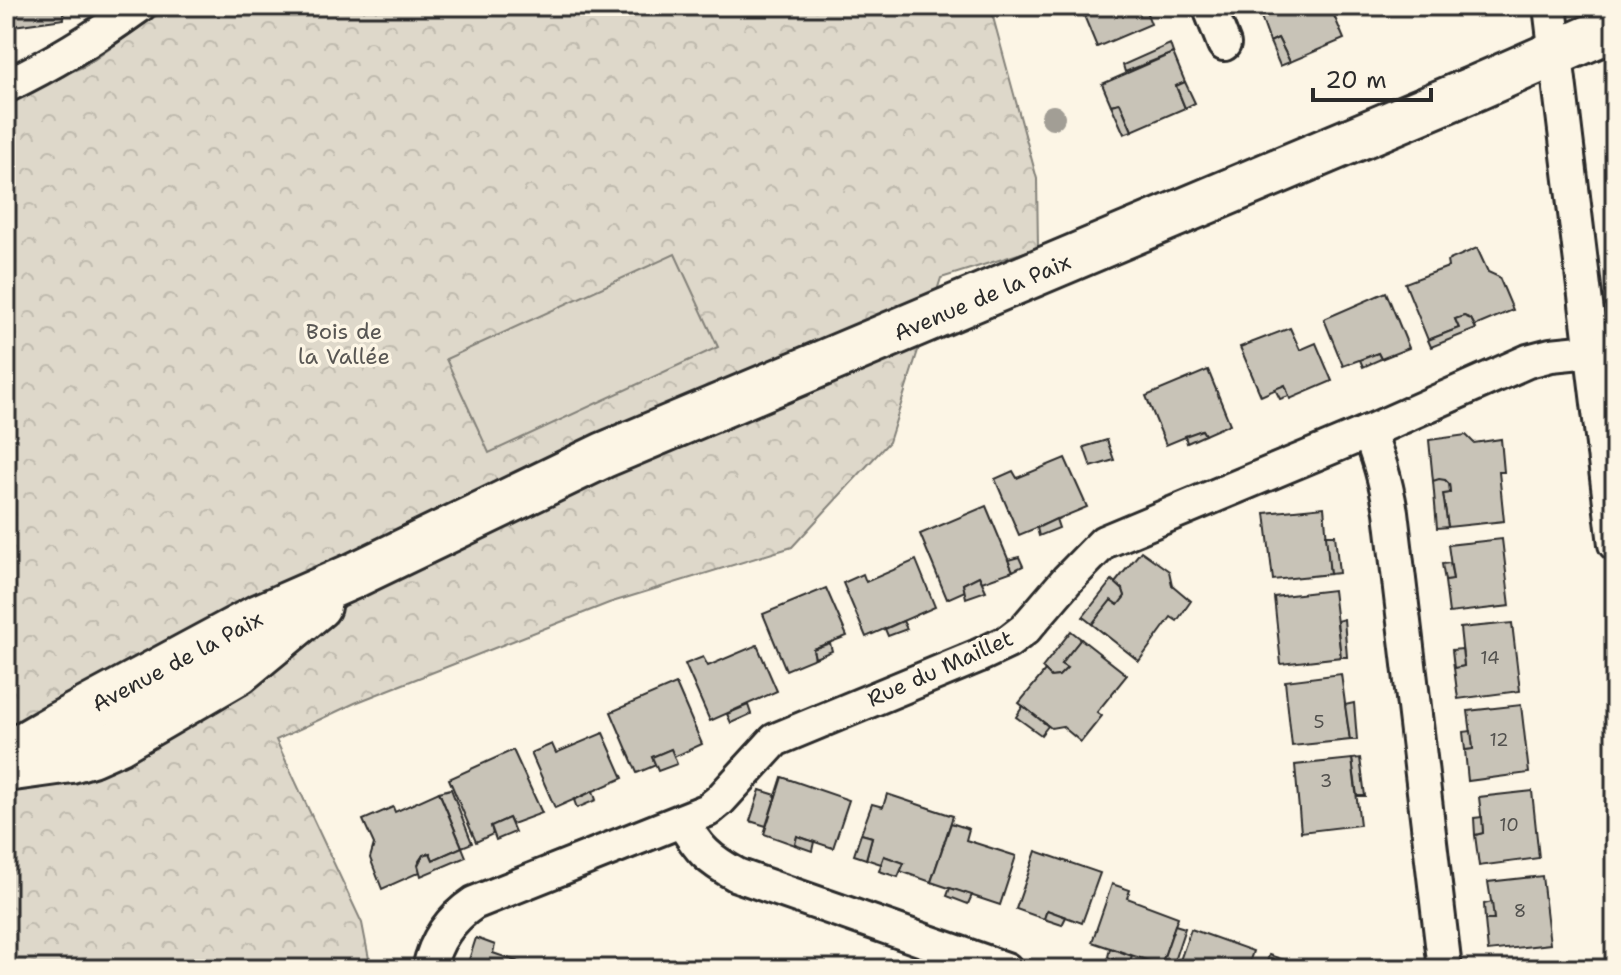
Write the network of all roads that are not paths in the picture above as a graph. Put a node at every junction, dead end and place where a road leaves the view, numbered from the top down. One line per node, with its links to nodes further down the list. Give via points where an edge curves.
1 (139, 6): 7 (street, via 95,38)
2 (1209, 6): 5 (street)
3 (1550, 6): 6 (street)
4 (1615, 27): 6 (street, Avenue de la Paix)
5 (1224, 44)
6 (1557, 54): 8 (street); 11 (street, Avenue de la Paix, via 604,455)
7 (6, 86)
8 (1591, 351): 9 (street, Rue du Maillet, via 1528,361); 10 (street)
9 (1368, 432): 14 (street, Rue du Maillet, via 1104,542 1008,642 775,740 720,800); 17 (street, via 1387,484)
10 (1615, 544)
11 (353, 576): 12 (street, Avenue de la Paix, via 257,618); 13 (street, Avenue de la Paix, via 256,659 118,742 71,760)
12 (6, 755)
13 (6, 769)
14 (682, 821): 15 (street, Rue du Maillet, via 474,903 442,934); 16 (street, via 706,855 737,875)
15 (429, 969)
16 (1006, 969)
17 (1445, 969)

